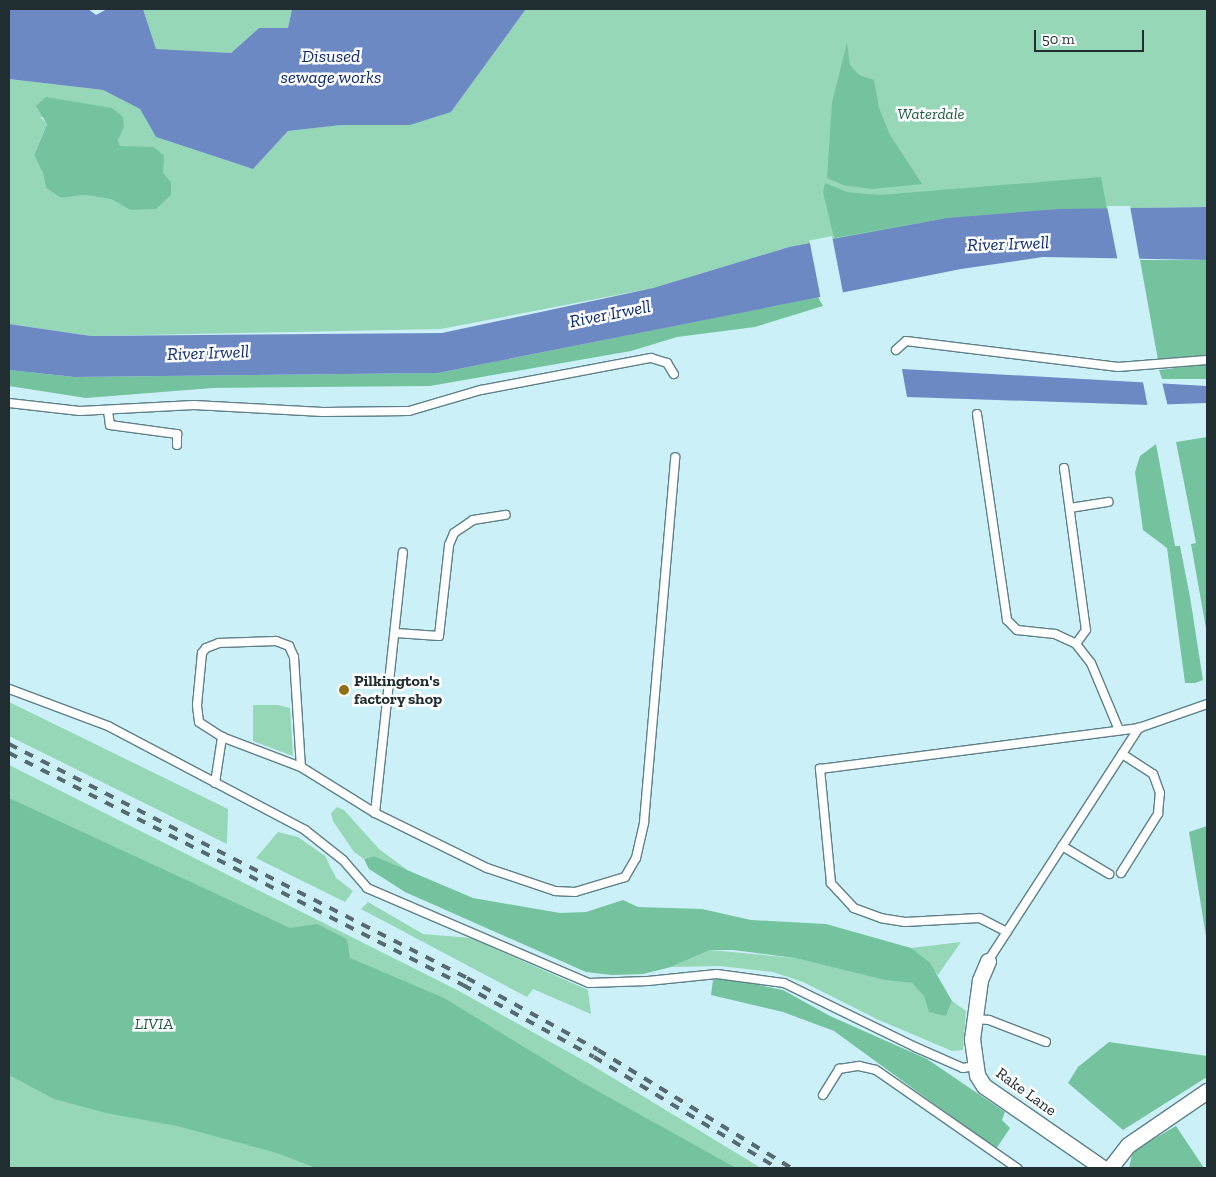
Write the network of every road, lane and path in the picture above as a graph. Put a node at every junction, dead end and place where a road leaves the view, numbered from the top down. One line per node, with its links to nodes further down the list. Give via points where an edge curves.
1 (896, 350): 2 (lane, via 906,341 1118,367)
2 (1207, 360)
3 (674, 374): 5 (lane, via 667,363 651,358 481,390 409,411 323,412 194,405)
4 (9, 403): 5 (lane)
5 (108, 411): 7 (lane, via 110,425 177,434)
6 (976, 414): 15 (lane, via 1007,620 1017,630 1055,634)
7 (177, 445)
8 (675, 457): 24 (lane, via 644,822 636,858 625,877 575,892 555,891 487,868)
9 (1064, 468): 11 (lane)
10 (1109, 502): 11 (lane)
11 (1070, 508): 15 (lane, via 1086,630)
12 (506, 515): 14 (lane, via 474,520 454,533 449,545 439,636)
13 (403, 553): 14 (lane)
14 (396, 633): 24 (lane)
15 (1076, 644): 19 (lane, via 1091,662)
16 (9, 690): 23 (lane, via 108,726)
17 (1207, 704): 18 (lane)
18 (1139, 728): 19 (lane); 21 (lane)
19 (1119, 730): 28 (lane, via 820,769 831,883 854,908 881,918 906,922 980,918)
20 (222, 737): 22 (lane); 22 (lane, via 197,718 202,653 218,643 284,643 294,657); 23 (lane)
21 (1122, 754): 25 (lane); 26 (lane, via 1153,774 1160,793 1158,814)
22 (302, 767): 24 (lane)
23 (215, 782): 32 (lane, via 305,830 343,860 367,888 590,983 717,974 784,983 963,1068)
24 (375, 814)
25 (1062, 846): 27 (lane); 28 (lane)
26 (1121, 873)
27 (1109, 874)
28 (1006, 932): 29 (lane)
29 (988, 960): 30 (street, Rake Lane, via 980,980)
30 (975, 1019): 31 (lane, via 989,1020); 32 (street, Rake Lane)
31 (1046, 1042)
32 (974, 1066): 36 (street, Rake Lane, via 984,1086)
33 (1207, 1091): 37 (street, via 1128,1145)
34 (823, 1095): 35 (lane, via 839,1069 859,1066 876,1070)
35 (1017, 1168)
36 (1103, 1168)
37 (1110, 1168)

